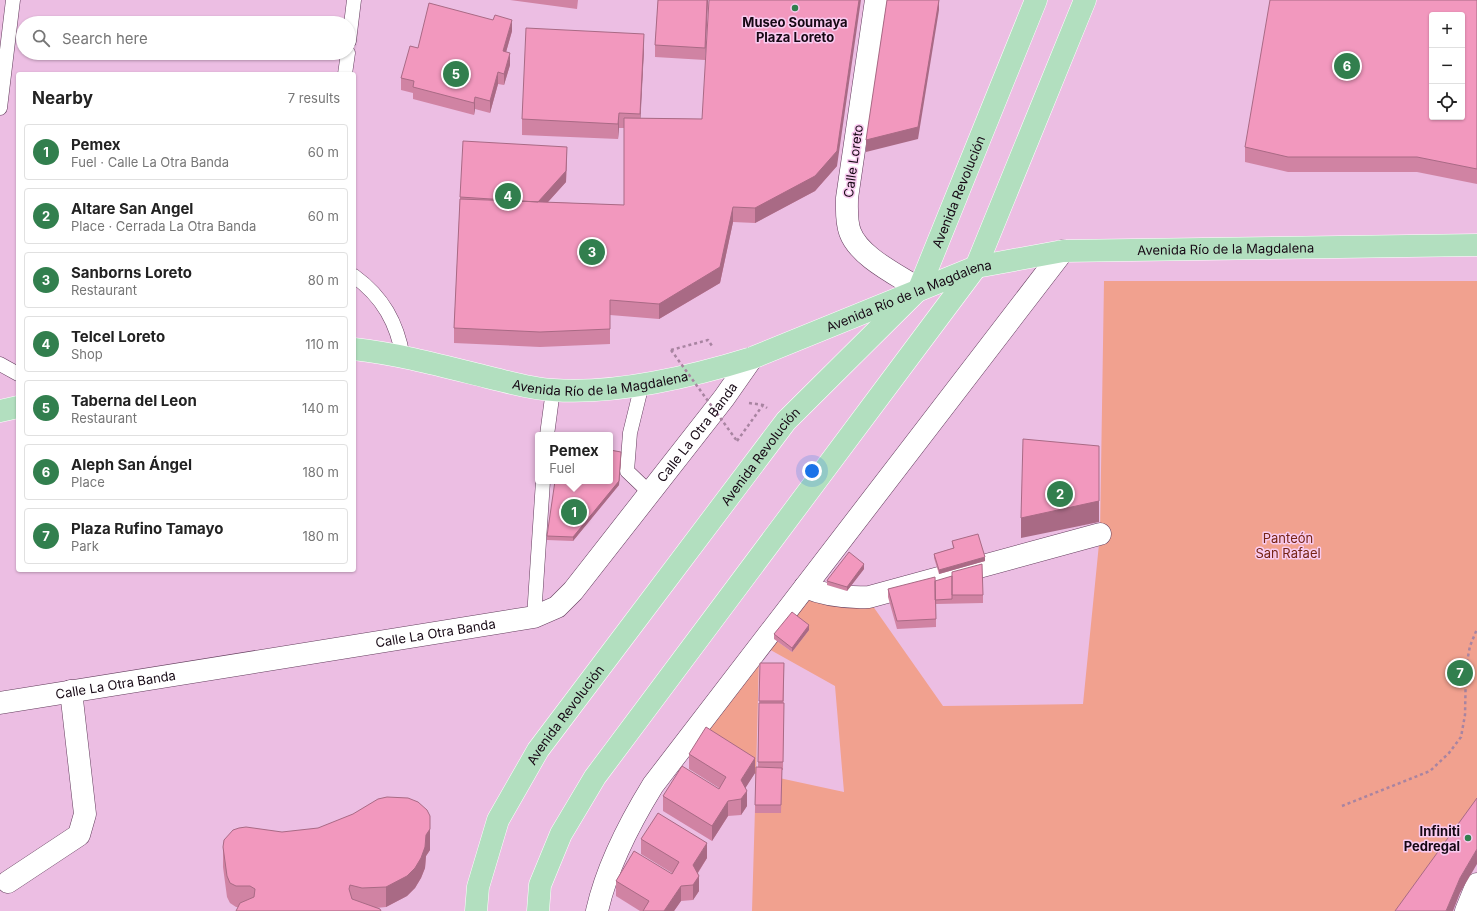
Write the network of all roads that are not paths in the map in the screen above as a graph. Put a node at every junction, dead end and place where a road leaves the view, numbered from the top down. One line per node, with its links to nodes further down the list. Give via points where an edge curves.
1 (13, 0): 7 (lane)
2 (354, 0): 6 (lane)
3 (876, 0): 15 (street, Calle Loreto, via 847,198 847,221 855,243 863,251)
4 (1036, 0): 15 (main road, Avenida Revolución)
5 (1085, 0): 13 (main road)
6 (352, 16)
7 (5, 24): 10 (lane)
8 (347, 60): 9 (lane)
9 (345, 72)
10 (0, 108)
11 (1477, 245): 12 (main road, Avenida Río de la Magdalena)
12 (1063, 251): 13 (main road, Avenida Río de la Magdalena); 29 (street)
13 (976, 267): 15 (main road, Avenida Río de la Magdalena); 36 (main road, via 595,777 561,834 540,885)
14 (356, 278): 17 (lane, via 381,301 392,318 400,337)
15 (919, 289): 18 (main road, Avenida Río de la Magdalena); 35 (main road, Avenida Revolución, via 786,421 538,750 498,820 478,887)
16 (356, 349): 17 (main road, Avenida Río de la Magdalena)
17 (404, 357): 22 (main road, Avenida Río de la Magdalena, via 528,387)
18 (752, 358): 21 (main road, Avenida Río de la Magdalena); 27 (street, Calle La Otra Banda)
19 (0, 364): 20 (lane)
20 (16, 373)
21 (642, 384): 22 (main road, Avenida Río de la Magdalena, via 583,390); 27 (lane, via 622,470)
22 (553, 390): 25 (lane)
23 (16, 407): 24 (main road)
24 (0, 411)
25 (548, 432)
26 (542, 484): 30 (lane)
27 (650, 493): 30 (street, Calle La Otra Banda, via 573,591 557,607)
28 (1100, 534): 29 (street, via 869,596 835,596)
29 (805, 587): 37 (street, via 653,785 620,844)
30 (534, 617): 31 (street, Calle La Otra Banda)
31 (71, 691): 32 (street, Calle La Otra Banda); 33 (street, via 85,814 79,835)
32 (0, 703)
33 (8, 882)
34 (1477, 884): 38 (street)
35 (476, 911)
36 (538, 911)
37 (598, 911)
38 (1466, 911)

